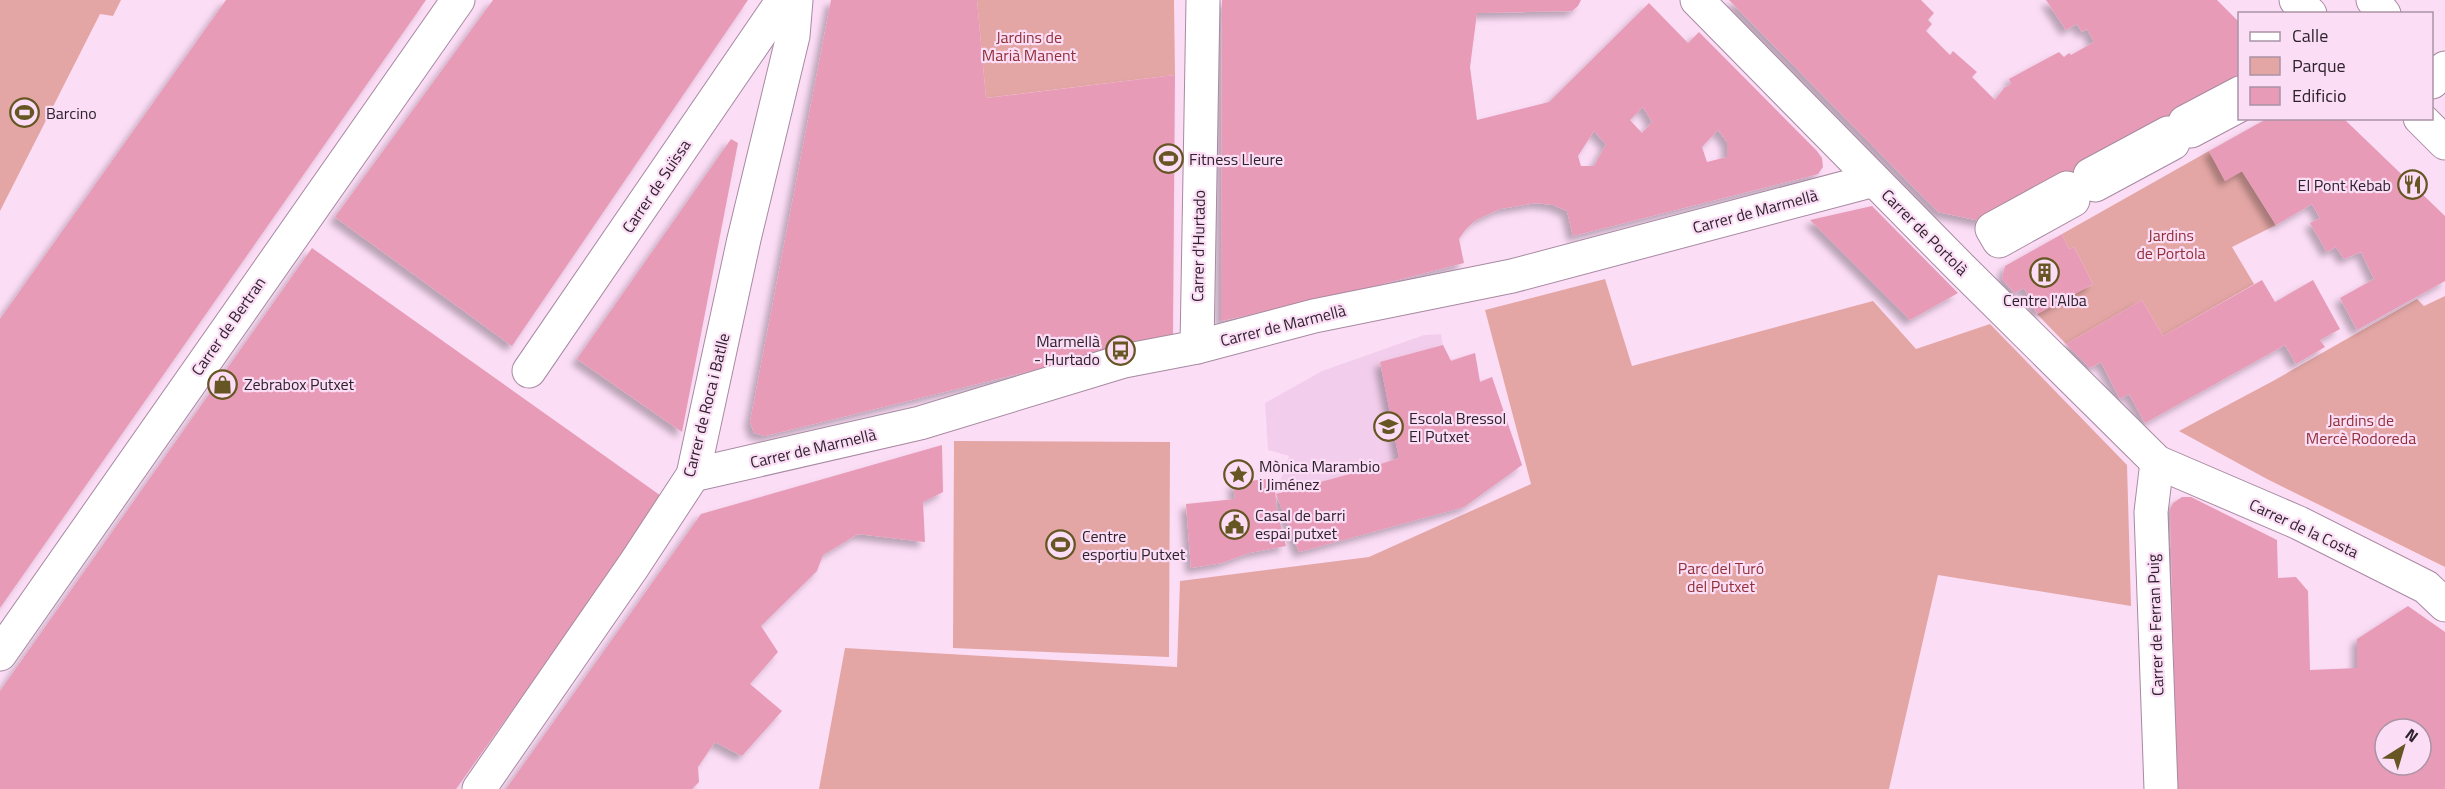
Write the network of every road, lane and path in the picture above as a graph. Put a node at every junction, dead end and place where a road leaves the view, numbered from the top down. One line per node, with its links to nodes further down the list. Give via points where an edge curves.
1 (458, 0): 20 (street, Carrer de Bertran)
2 (783, 0): 16 (street, Carrer de Suïssa)
3 (796, 0): 18 (street, Carrer de Roca i Batlle, via 793,36)
4 (1203, 0): 15 (street, Carrer d'Hurtado)
5 (1697, 0): 14 (street, Carrer de Portolà)
6 (2296, 0): 8 (street)
7 (2373, 0): 9 (street)
8 (2308, 12)
9 (2382, 12)
10 (2238, 94): 11 (street, via 2185,122 2191,131)
11 (2238, 106)
12 (2422, 120): 13 (street)
13 (2445, 143)
14 (1874, 180): 15 (street, Carrer de Marmellà, via 1512,276 1314,316); 17 (street, Carrer de Portolà)
15 (1197, 347): 18 (street, Carrer de Marmellà, via 1124,361 920,423)
16 (529, 371)
17 (2157, 462): 19 (street, Carrer de la Costa, via 2309,529 2426,587); 22 (street, Carrer de Ferran Puig, via 2151,512)
18 (693, 475): 21 (street, Carrer de Roca i Batlle)
19 (2445, 604)
20 (0, 654)
21 (480, 789)
22 (2161, 789)

